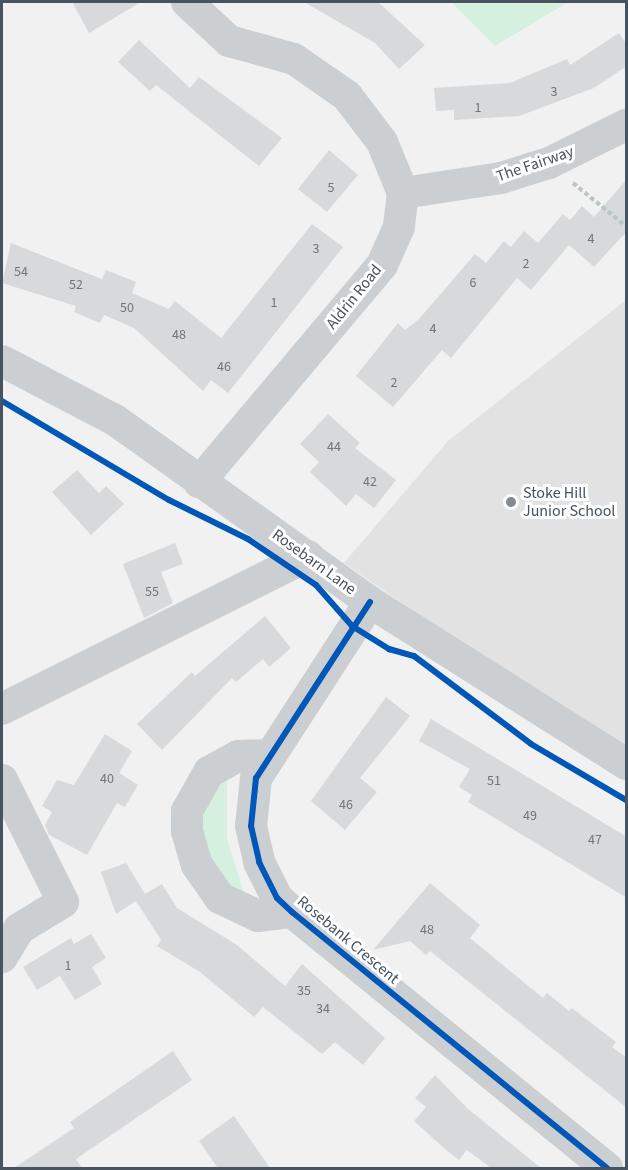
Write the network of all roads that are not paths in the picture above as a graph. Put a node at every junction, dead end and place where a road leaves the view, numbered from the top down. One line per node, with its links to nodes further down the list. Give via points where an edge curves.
1 (187, 2): 3 (street, Aldrin Road, via 229,41 294,59 347,96 382,142)
2 (627, 125): 3 (street, The Fairway, via 549,163 501,178)
3 (403, 193): 5 (street, Aldrin Road, via 399,227 382,265)
4 (2, 361): 5 (street, Rosebarn Lane, via 116,420)
5 (199, 482): 6 (street, Rosebarn Lane)
6 (308, 556): 7 (street, Rosebarn Lane); 8 (street)
7 (370, 602): 9 (street, Rosebank Crescent); 10 (street, Rosebarn Lane)
8 (2, 709)
9 (267, 755): 12 (street, Rosebank Crescent, via 251,805 253,845 277,898); 12 (street, Rosebank Crescent, via 238,756 208,772 188,811 187,831 197,865 220,898 258,916)
10 (627, 764)
11 (2, 780): 13 (street, via 63,902 19,929)
12 (292, 912): 14 (street, Rosebank Crescent)
13 (2, 957)
14 (608, 1168)

